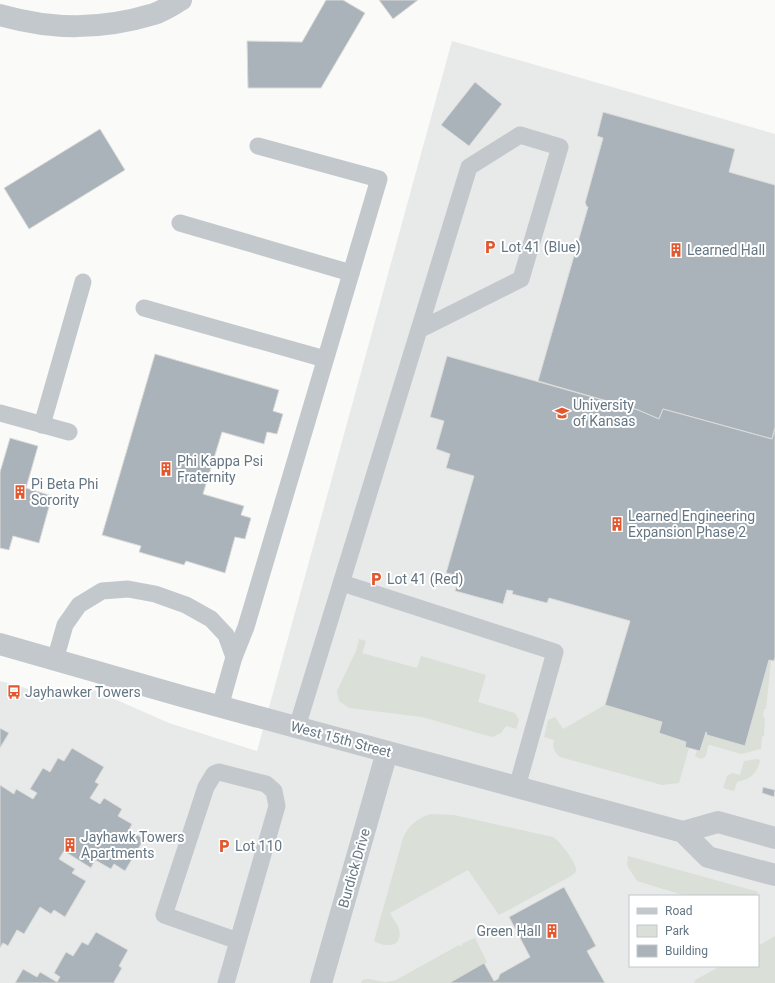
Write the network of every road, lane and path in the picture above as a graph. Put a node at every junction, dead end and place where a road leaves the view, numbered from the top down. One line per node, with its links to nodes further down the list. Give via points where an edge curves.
1 (181, 0): 2 (street, via 155,14 106,25 60,27)
2 (0, 15)
3 (258, 146): 5 (lane, via 379,179)
4 (180, 223): 5 (lane)
5 (351, 273): 9 (lane)
6 (83, 282): 11 (lane)
7 (144, 308): 9 (lane)
8 (419, 330): 8 (lane, via 469,166 520,135 560,147 521,279); 13 (lane)
9 (325, 360): 15 (lane, via 246,627)
10 (0, 413): 11 (lane)
11 (42, 425): 12 (lane)
12 (69, 432)
13 (342, 582): 18 (lane); 20 (lane, via 555,652)
14 (0, 644): 16 (street, West 15th Street)
15 (234, 657): 16 (lane, via 226,635 211,619 186,605 155,594 128,589 102,591 80,605 65,625); 17 (lane)
16 (55, 660): 17 (street, West 15th Street)
17 (220, 707): 18 (street, West 15th Street)
18 (297, 727): 19 (street, West 15th Street)
19 (388, 752): 20 (street, West 15th Street); 26 (street, Burdick Drive)
20 (517, 787): 21 (street, West 15th Street)
21 (683, 832): 22 (street, via 718,822); 23 (street, West 15th Street, via 708,857)
22 (775, 838)
23 (775, 875)
24 (238, 941): 24 (lane, via 277,806 274,791 266,784 219,772 214,774 206,787 164,916); 25 (lane)
25 (226, 983)
26 (321, 983)

